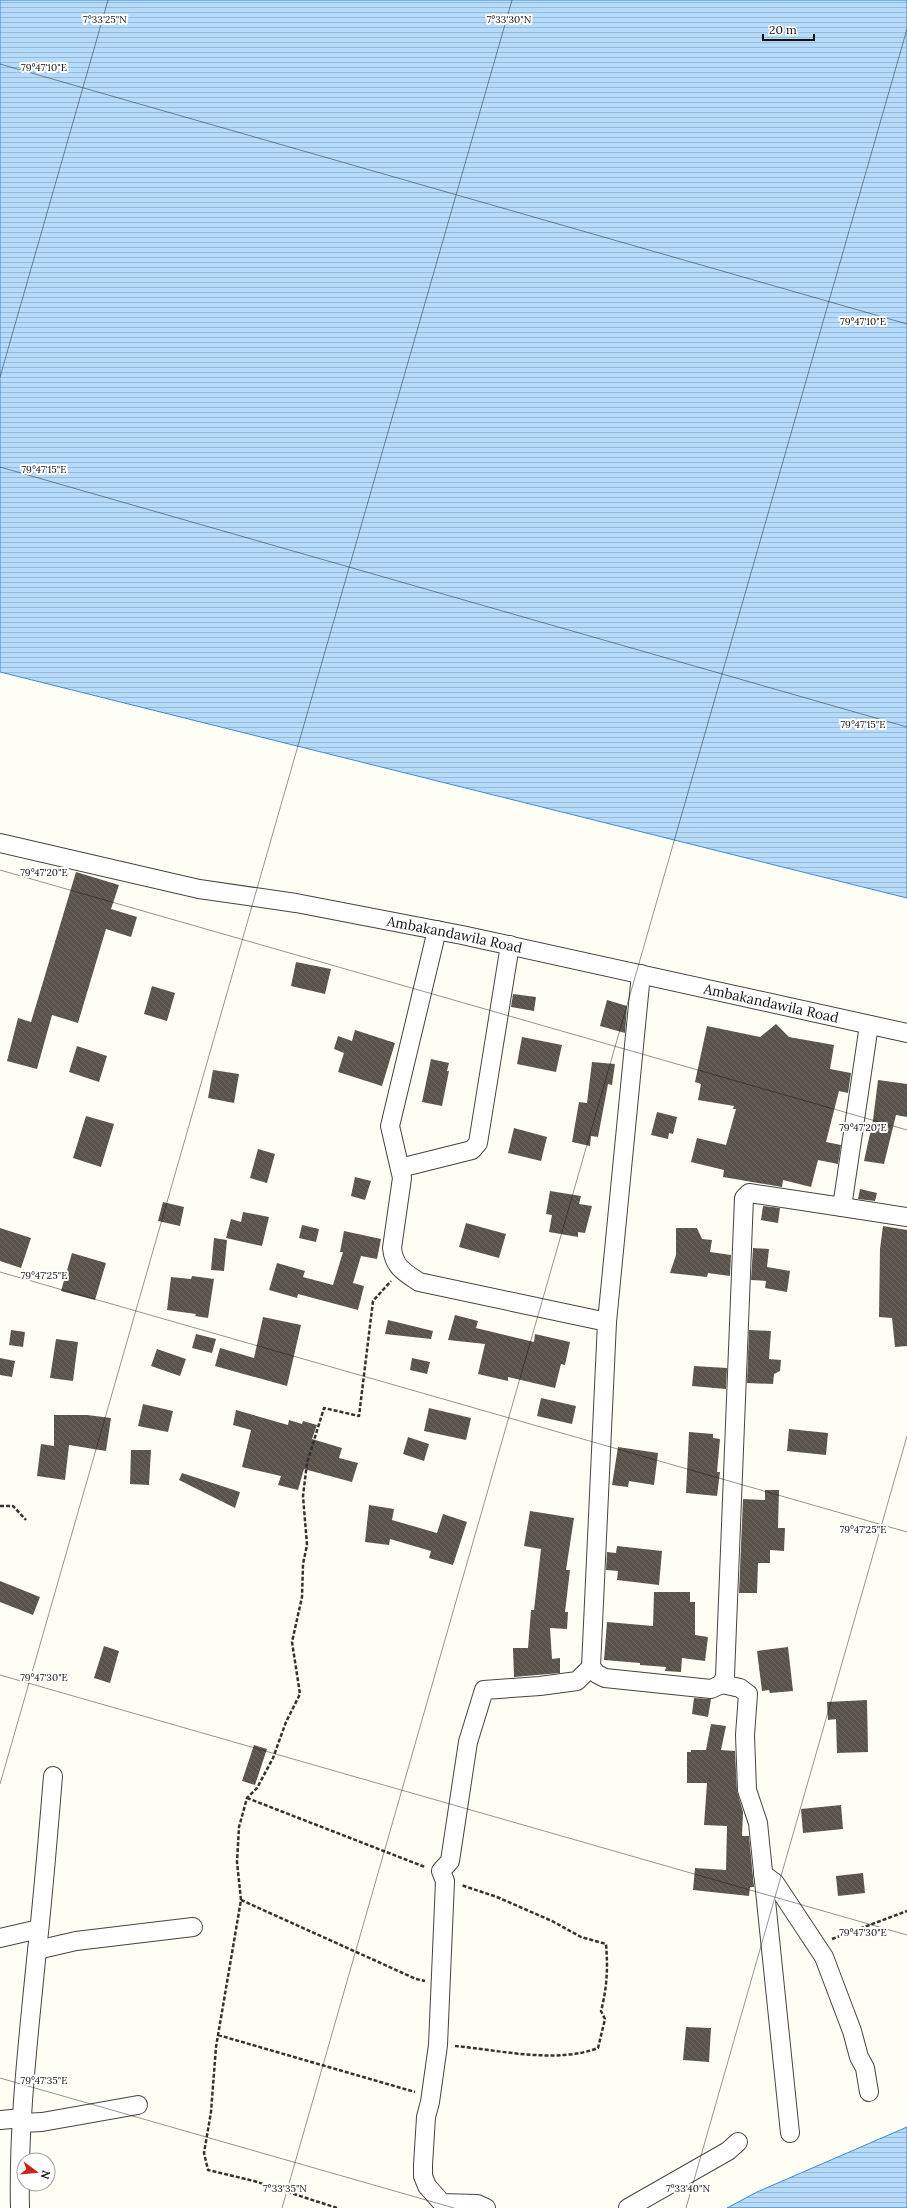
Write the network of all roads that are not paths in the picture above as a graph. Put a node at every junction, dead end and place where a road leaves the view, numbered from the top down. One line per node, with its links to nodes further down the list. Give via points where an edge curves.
1 (0, 843): 2 (street, Ambakandawila Road, via 198,889 296,903)
2 (437, 930): 3 (street, Ambakandawila Road); 7 (street, via 390,1126)
3 (510, 945): 4 (street, Ambakandawila Road); 7 (street, via 478,1143 472,1150)
4 (641, 974): 5 (street, Ambakandawila Road); 10 (street)
5 (869, 1025): 6 (street, Ambakandawila Road); 8 (street)
6 (907, 1033)
7 (400, 1168): 10 (street, via 402,1178 392,1248 393,1260 401,1270 420,1282)
8 (842, 1207): 9 (street); 12 (street, via 749,1193 744,1198 726,1676)
9 (907, 1217)
10 (607, 1322): 11 (street)
11 (591, 1668): 12 (street, via 605,1678 711,1689); 26 (street, via 577,1681 484,1690 468,1742 450,1861 443,1876 438,2045 426,2117 423,2176 427,2186 442,2203 477,2204)
12 (722, 1684): 14 (street, via 740,1688 748,1694 745,1735 747,1790 758,1823)
13 (53, 1776): 16 (street)
14 (762, 1874): 19 (street, via 776,1883 824,1958 852,2031 859,2058 866,2068); 23 (street)
15 (192, 1927): 18 (street, via 76,1941)
16 (39, 1929): 17 (street); 18 (street)
17 (0, 1938)
18 (37, 1950): 22 (street, via 25,2067)
19 (869, 2092)
20 (138, 2105): 22 (street, via 42,2122)
21 (0, 2120): 22 (street)
22 (23, 2121): 25 (street, via 19,2146)
23 (790, 2133)
24 (738, 2142): 27 (street, via 728,2151)
25 (20, 2208)
26 (486, 2208)
27 (628, 2208)

